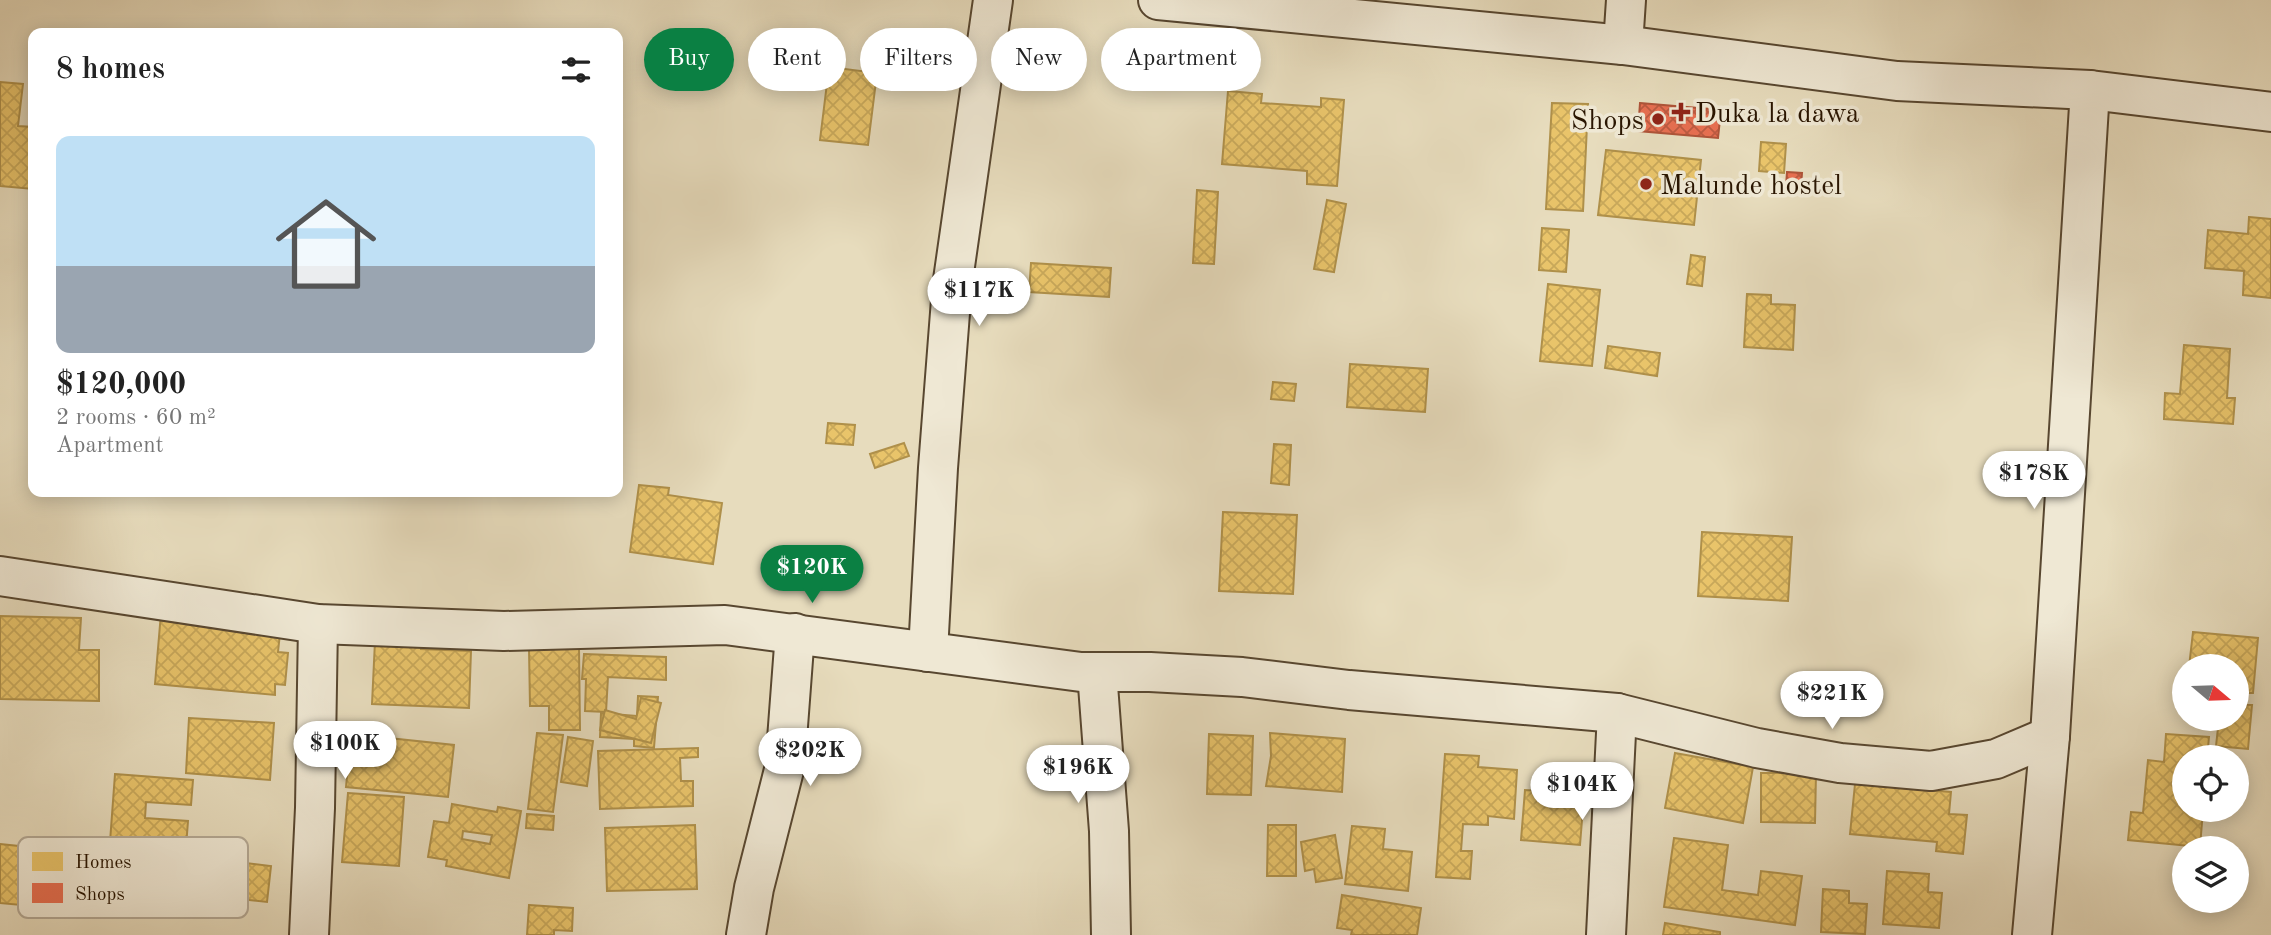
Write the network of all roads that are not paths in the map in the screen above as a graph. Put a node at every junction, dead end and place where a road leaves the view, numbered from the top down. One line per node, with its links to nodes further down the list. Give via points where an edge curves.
1 (993, 0): 10 (street, via 953,287)
2 (1158, 0): 4 (street)
3 (1626, 0): 4 (street)
4 (1623, 45): 5 (street, via 1897,81)
5 (2090, 90): 6 (street); 13 (street)
6 (2271, 112)
7 (0, 576): 8 (street)
8 (318, 624): 9 (street, via 504,631 724,625); 14 (street)
9 (795, 633): 10 (street); 15 (street, via 785,766)
10 (928, 652): 11 (street)
11 (1097, 672): 12 (street, via 1242,677); 16 (street, via 1110,831)
12 (1617, 713): 13 (street, via 1757,748 1840,763 1931,771 1996,759); 17 (street)
13 (2050, 736): 18 (street)
14 (309, 935)
15 (746, 935)
16 (1111, 935)
17 (1606, 935)
18 (2032, 935)

